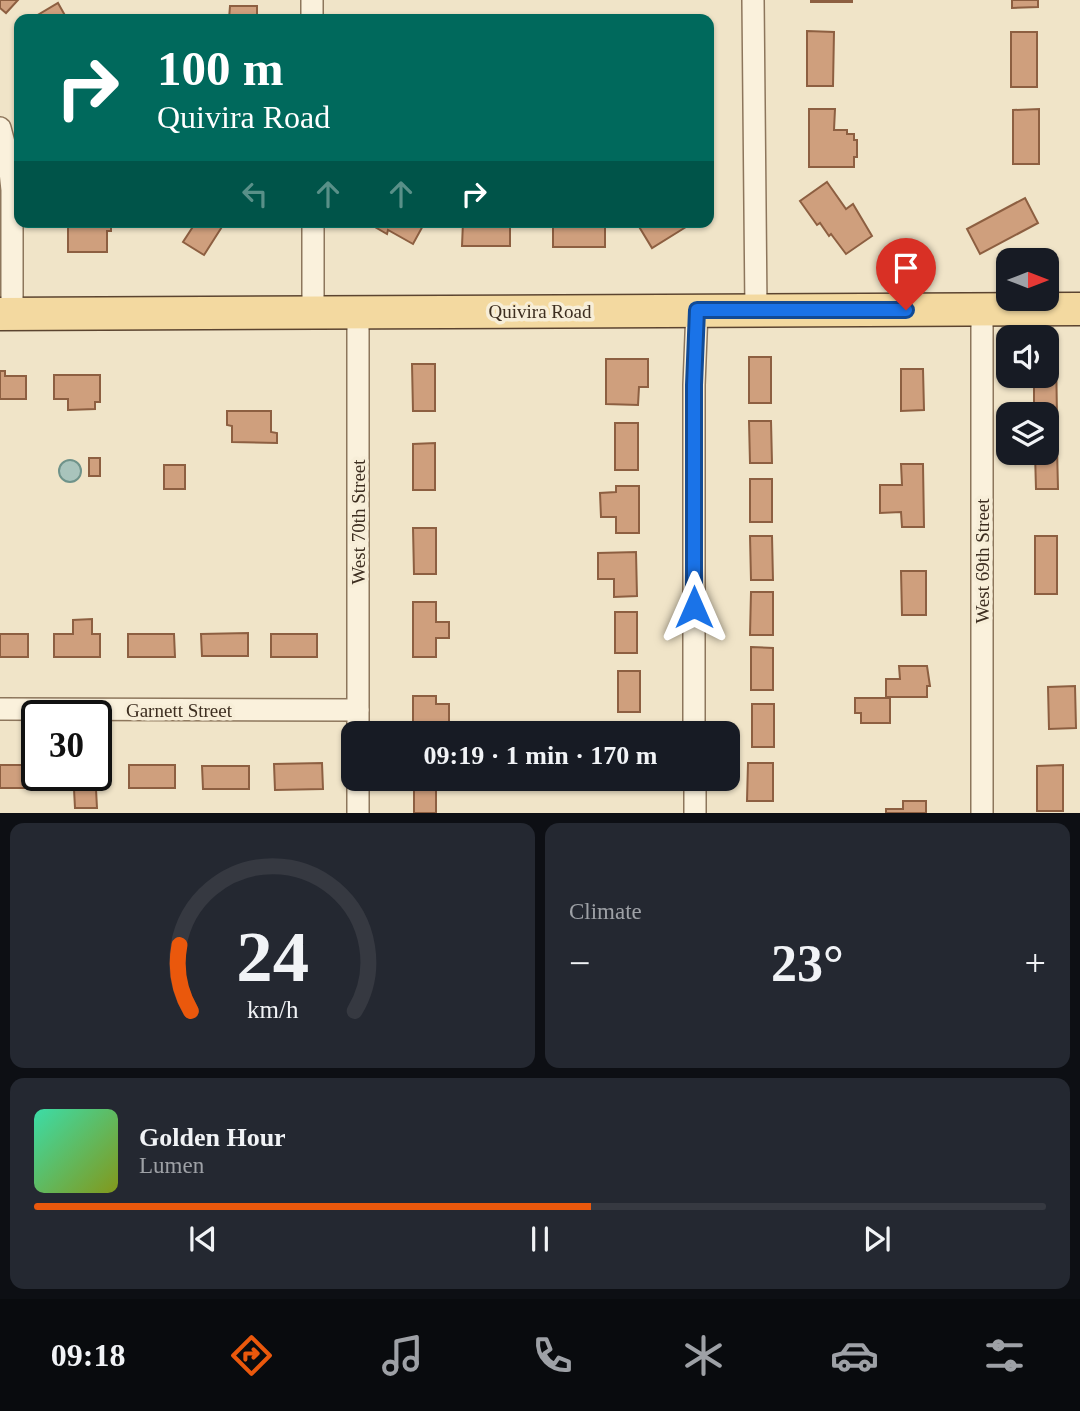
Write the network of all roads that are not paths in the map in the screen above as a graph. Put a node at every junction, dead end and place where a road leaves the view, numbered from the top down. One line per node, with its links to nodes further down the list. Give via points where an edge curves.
1 (753, 0): 7 (street)
2 (0, 128): 10 (street, via 12,190)
3 (313, 228): 8 (street)
4 (982, 309): 5 (main road, Quivira Road); 7 (main road, Quivira Road); 19 (street, West 69th Street)
5 (1080, 309)
6 (697, 310): 7 (main road, Quivira Road); 9 (main road, Quivira Road); 14 (street)
7 (756, 310)
8 (313, 311): 9 (main road, Quivira Road); 10 (main road, Quivira Road)
9 (358, 311): 12 (street, West 70th Street)
10 (6, 314)
11 (0, 709): 12 (street, Garnett Street)
12 (358, 710): 13 (street, West 70th Street)
13 (358, 721)
14 (694, 721)
15 (358, 791): 17 (street)
16 (695, 791): 18 (street)
17 (358, 813)
18 (695, 813)
19 (982, 813)

